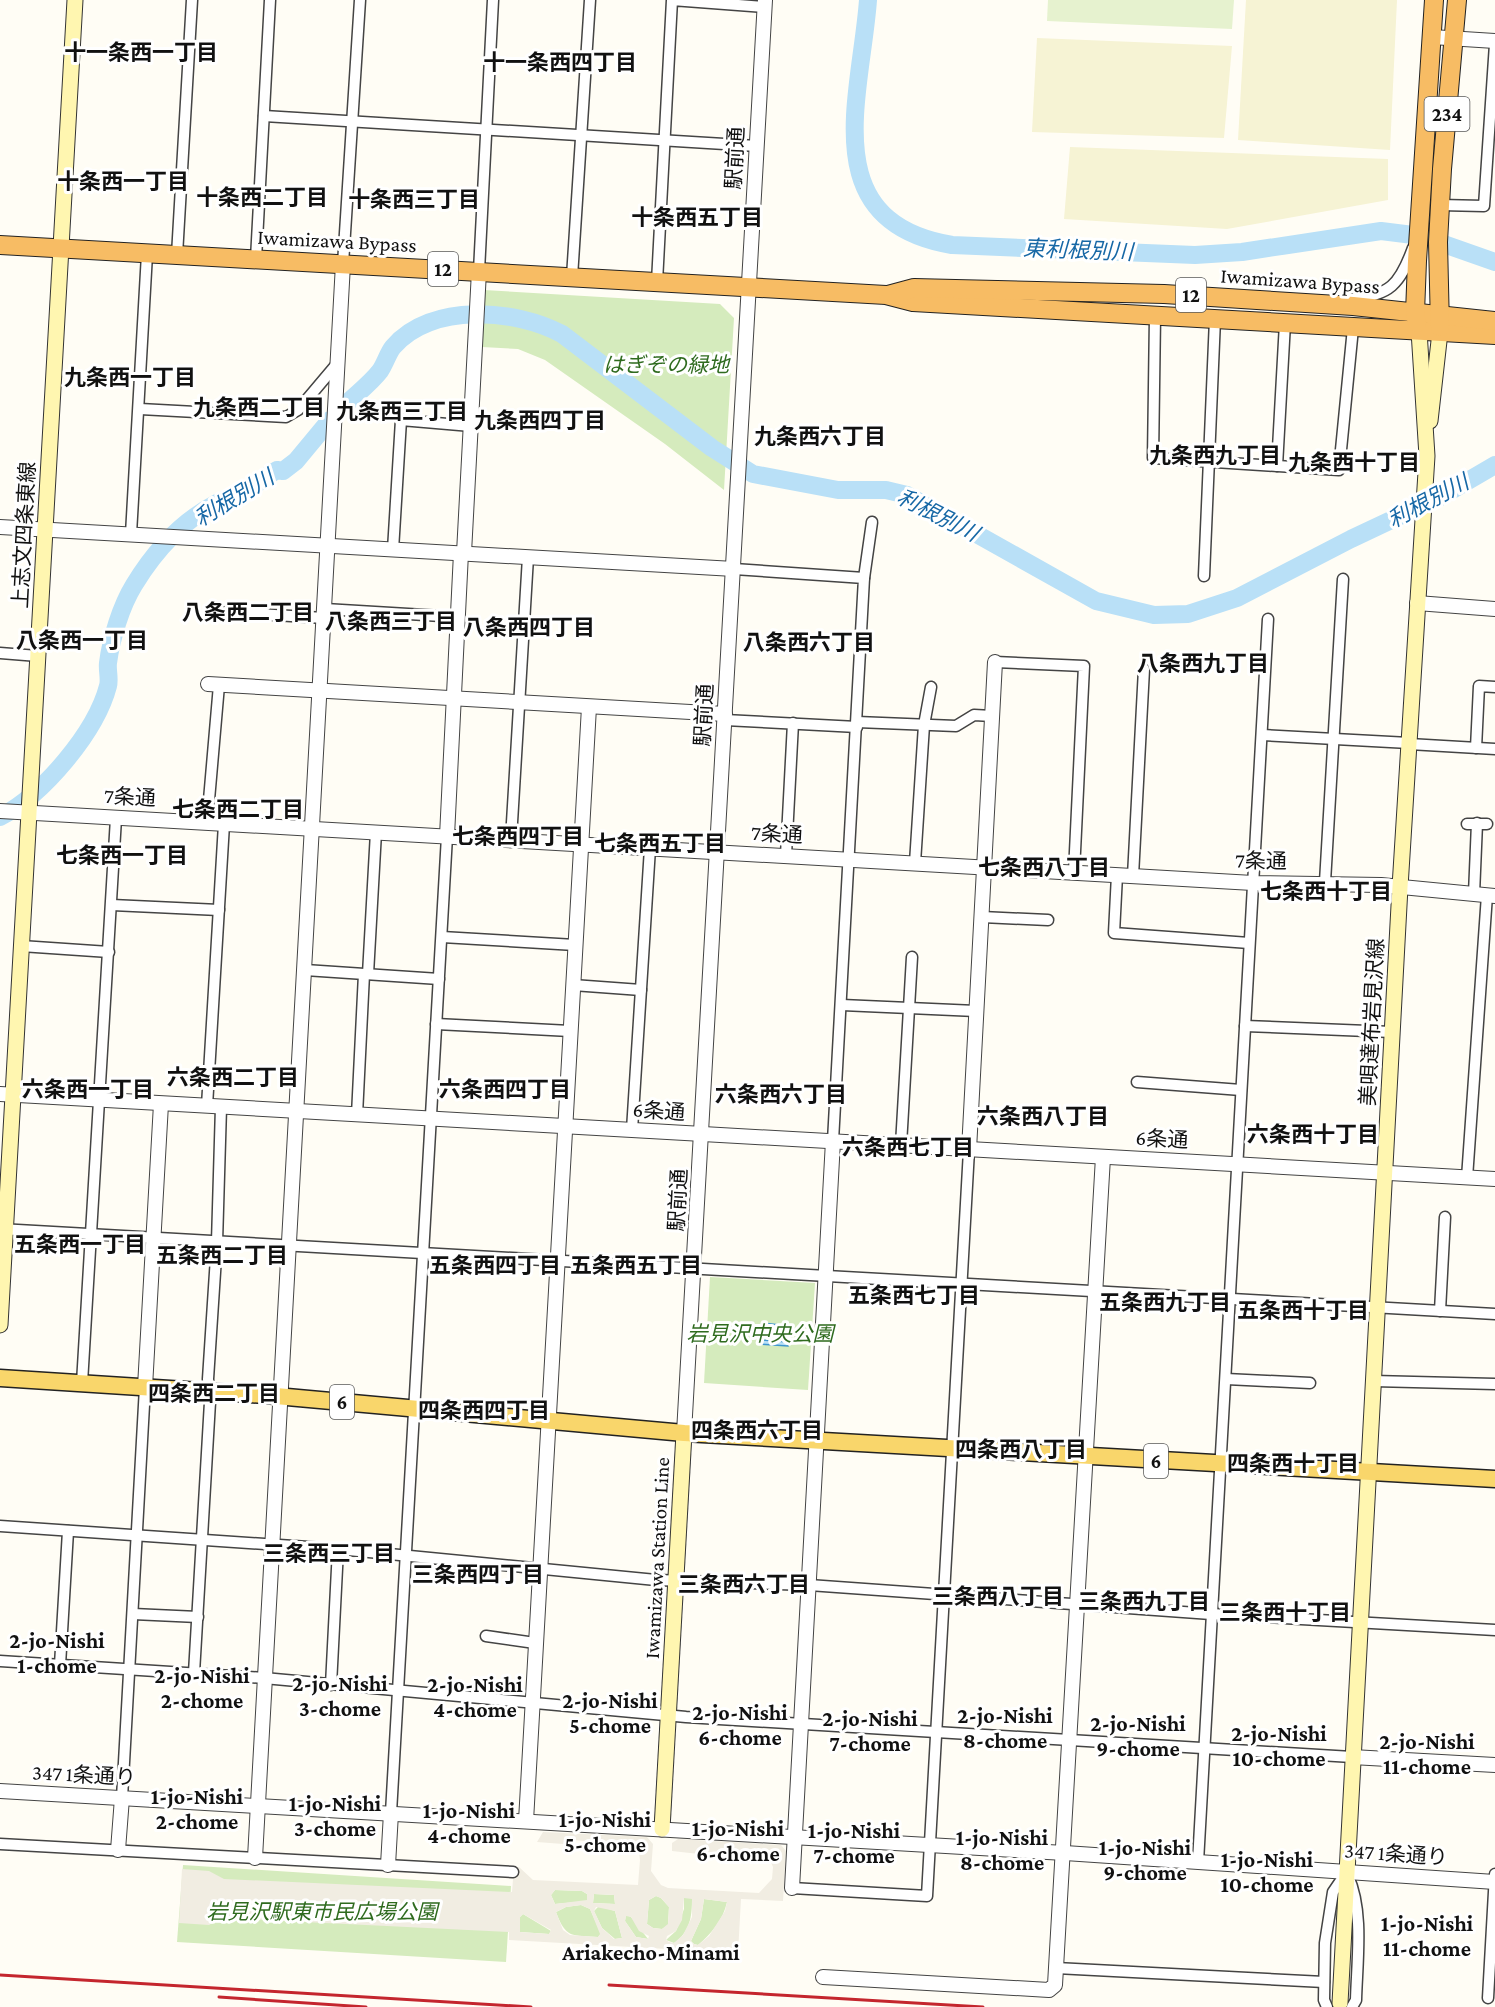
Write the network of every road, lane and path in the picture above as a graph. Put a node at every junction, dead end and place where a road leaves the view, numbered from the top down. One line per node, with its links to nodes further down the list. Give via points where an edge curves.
1 (75, 0): 24 (main road, 上志文四条東線)
2 (192, 0): 26 (street)
3 (270, 0): 14 (street)
4 (360, 0): 15 (street)
5 (493, 0): 16 (street)
6 (590, 0): 17 (street)
7 (670, 0): 10 (street); 18 (street)
8 (1434, 0): 11 (highway, 234)
9 (1457, 0): 12 (highway, 234)
10 (765, 3): 19 (street, 駅前通)
11 (1432, 37): 12 (street); 22 (highway, 234)
12 (1455, 38): 13 (street); 20 (highway, 234)
13 (1495, 42): 21 (street)
14 (264, 116): 15 (street); 27 (street)
15 (353, 122): 16 (street); 28 (street)
16 (484, 129): 17 (street); 29 (street)
17 (582, 135): 18 (street); 30 (street)
18 (665, 139): 19 (street); 31 (street)
19 (757, 146): 32 (street, 駅前通)
20 (1440, 205): 21 (street); 40 (highway, 234)
21 (1490, 207)
22 (1420, 224): 34 (street, via 1402,273 1388,290 1374,296); 38 (highway, 234)
23 (0, 244): 24 (highway, Iwamizawa Bypass / 12)
24 (61, 248): 25 (highway, Iwamizawa Bypass / 12); 51 (main road, 上志文四条東線)
25 (147, 254): 26 (highway, Iwamizawa Bypass / 12); 44 (street)
26 (177, 255): 27 (highway, Iwamizawa Bypass / 12)
27 (256, 259): 28 (highway, Iwamizawa Bypass / 12)
28 (344, 264): 29 (highway, Iwamizawa Bypass / 12); 43 (street)
29 (479, 271): 30 (highway, Iwamizawa Bypass / 12); 45 (street)
30 (572, 277): 31 (highway, Iwamizawa Bypass / 12)
31 (657, 282): 32 (highway, Iwamizawa Bypass / 12)
32 (747, 287): 33 (highway, Iwamizawa Bypass / 12); 57 (street, 駅前通)
33 (886, 295): 34 (highway, Iwamizawa Bypass / 12, via 914,288); 35 (highway, Iwamizawa Bypass / 12, via 913,302)
34 (1290, 301): 38 (highway, Iwamizawa Bypass / 12)
35 (1155, 316): 36 (highway, Iwamizawa Bypass / 12); 47 (street, via 1153,458)
36 (1215, 319): 39 (highway, Iwamizawa Bypass / 12); 47 (street)
37 (1495, 321): 40 (highway, Iwamizawa Bypass / 12)
38 (1417, 322): 40 (highway, Iwamizawa Bypass / 12); 41 (highway, Iwamizawa Bypass / 12); 46 (main road, 美唄達布岩見沢線)
39 (1285, 323): 41 (highway, Iwamizawa Bypass / 12); 48 (street)
40 (1439, 324): 42 (highway, Iwamizawa Bypass / 12); 46 (main road, 美唄達布岩見沢線, via 1434,399)
41 (1353, 328): 48 (street, via 1339,470)
42 (1495, 335)
43 (336, 371): 44 (street, via 286,417); 53 (street)
44 (140, 409): 52 (street)
45 (471, 426): 54 (street, via 401,420); 55 (street)
46 (1426, 439): 61 (main road, 美唄達布岩見沢線)
47 (1209, 462): 48 (street); 58 (street)
48 (1277, 466)
49 (872, 522): 59 (street)
50 (0, 527): 51 (street)
51 (45, 530): 52 (street); 68 (main road, 上志文四条東線)
52 (131, 534): 53 (street)
53 (328, 546): 54 (street); 64 (street)
54 (393, 550): 55 (street)
55 (463, 553): 56 (street); 65 (street)
56 (528, 556): 57 (street); 76 (street)
57 (734, 569): 59 (street); 79 (street, 駅前通)
58 (1204, 576)
59 (864, 578): 81 (street)
60 (1343, 579): 84 (street)
61 (1417, 603): 62 (street); 85 (main road, 美唄達布岩見沢線)
62 (1495, 609)
63 (226, 612): 64 (street)
64 (324, 613): 65 (street); 74 (street)
65 (458, 617): 75 (street)
66 (1268, 619): 83 (street)
67 (0, 653): 68 (street)
68 (38, 656): 89 (main road, 上志文四条東線)
69 (995, 662): 78 (street); 105 (street, via 1084,666)
70 (1144, 669): 107 (street)
71 (214, 685): 74 (street); 91 (street)
72 (931, 687): 82 (street)
73 (1495, 687): 86 (street, via 1479,686)
74 (320, 692): 75 (street); 94 (street)
75 (453, 699): 76 (street); 96 (street)
76 (518, 703): 77 (street); 97 (street)
77 (589, 707): 79 (street); 98 (street)
78 (992, 716): 82 (street, via 974,716 956,726); 104 (street)
79 (725, 717): 80 (street); 100 (street, 駅前通)
80 (793, 723): 81 (street); 101 (street)
81 (857, 725): 82 (street); 102 (street)
82 (924, 725): 103 (street)
83 (1262, 735): 84 (street); 109 (street)
84 (1332, 740): 85 (street); 108 (street)
85 (1409, 744): 86 (street); 110 (main road, 美唄達布岩見沢線)
86 (1476, 748): 87 (street)
87 (1495, 749)
88 (0, 811): 89 (street, 7条通)
89 (25, 817): 90 (street, 7条通, via 44,813); 119 (main road, 上志文四条東線)
90 (116, 818): 91 (street, 7条通); 112 (street)
91 (207, 823): 92 (street, 7条通)
92 (224, 824): 94 (street, 7条通); 113 (street)
93 (1477, 824): 111 (street)
94 (311, 829): 95 (street, 7条通); 122 (street)
95 (376, 832): 96 (street, 7条通); 123 (street)
96 (447, 836): 97 (street, 7条通); 116 (street)
97 (511, 839): 98 (street, 7条通)
98 (580, 844): 99 (street, 7条通); 118 (street)
99 (650, 848): 100 (street, 7条通); 126 (street)
100 (717, 852): 101 (street, 7条通); 145 (street, 駅前通)
101 (786, 855): 102 (street, 7条通)
102 (849, 860): 103 (street, 7条通); 127 (street)
103 (915, 863): 104 (street, 7条通)
104 (984, 866): 105 (street, 7条通); 114 (street)
105 (1074, 872): 106 (street, 7条通)
106 (1117, 875): 107 (street, 7条通); 117 (street, via 1114,933)
107 (1133, 876): 109 (street, 7条通)
108 (1325, 882): 109 (street, 7条通); 110 (street, 7条通)
109 (1253, 883): 117 (street)
110 (1400, 887): 111 (street, 7条通); 133 (main road, 美唄達布岩見沢線)
111 (1485, 895): 152 (street)
112 (111, 905): 113 (street); 120 (street)
113 (219, 910): 139 (street)
114 (982, 917): 115 (street); 129 (street)
115 (1048, 920)
116 (442, 937): 118 (street); 124 (street)
117 (1250, 943): 131 (street)
118 (575, 945): 125 (street)
119 (21, 946): 120 (street); 136 (main road, 上志文四条東線)
120 (109, 952): 137 (street)
121 (912, 957): 128 (street)
122 (305, 970): 123 (street); 140 (street)
123 (366, 974): 124 (street); 141 (street)
124 (439, 979): 130 (street)
125 (573, 985): 126 (street); 132 (street)
126 (641, 990): 144 (street)
127 (842, 1005): 128 (street); 146 (street)
128 (908, 1008): 129 (street); 147 (street)
129 (976, 1011): 148 (street)
130 (436, 1024): 132 (street); 142 (street)
131 (1245, 1026): 133 (street); 135 (street)
132 (570, 1031): 143 (street)
133 (1392, 1032): 151 (main road, 美唄達布岩見沢線)
134 (1137, 1082): 135 (street)
135 (1241, 1090): 150 (street)
136 (6, 1094): 137 (street, 6条通); 155 (main road, 上志文四条東線)
137 (100, 1100): 138 (street, 6条通); 156 (street)
138 (161, 1104): 139 (street, 6条通); 157 (street)
139 (214, 1106): 140 (street, 6条通); 158 (street)
140 (296, 1111): 141 (street, 6条通); 159 (street)
141 (357, 1115): 142 (street, 6条通)
142 (431, 1119): 143 (street, 6条通); 160 (street)
143 (565, 1126): 144 (street, 6条通); 161 (street)
144 (632, 1130): 145 (street, 6条通)
145 (702, 1135): 146 (street, 6条通); 162 (street, 駅前通)
146 (833, 1141): 147 (street, 6条通); 163 (street)
147 (901, 1145): 148 (street, 6条通)
148 (969, 1149): 149 (street, 6条通); 164 (street)
149 (1103, 1157): 150 (street, 6条通); 165 (street)
150 (1236, 1164): 151 (street, 6条通); 166 (street)
151 (1384, 1173): 152 (street, 6条通); 167 (main road, 美唄達布岩見沢線)
152 (1467, 1178): 153 (street, 6条通)
153 (1495, 1179)
154 (1445, 1217): 168 (street)
155 (3, 1230): 156 (street); 170 (main road, 上志文四条東線)
156 (90, 1235): 157 (street); 174 (street)
157 (153, 1238): 158 (street); 177 (street)
158 (217, 1242): 159 (street); 178 (street)
159 (288, 1246): 160 (street); 179 (street)
160 (423, 1254): 161 (street); 180 (street)
161 (557, 1261): 162 (street); 181 (street)
162 (695, 1269): 163 (street); 182 (street, 駅前通)
163 (826, 1277): 164 (street); 183 (street)
164 (961, 1285): 165 (street); 184 (street)
165 (1095, 1293): 166 (street); 185 (street)
166 (1230, 1299): 167 (street); 172 (street)
167 (1376, 1308): 168 (street); 173 (main road, 美唄達布岩見沢線)
168 (1440, 1311): 169 (street)
169 (1495, 1314)
170 (0, 1325)
171 (0, 1378): 174 (main road, 6)
172 (1226, 1379): 175 (street); 186 (street)
173 (1373, 1382): 176 (street); 187 (main road, 美唄達布岩見沢線)
174 (82, 1383): 177 (main road, 6)
175 (1310, 1383)
176 (1495, 1384)
177 (145, 1387): 178 (main road, 6); 191 (street)
178 (209, 1390): 179 (main road, 6); 192 (street)
179 (280, 1396): 180 (main road, 6); 193 (street)
180 (413, 1409): 181 (main road, 6); 195 (street)
181 (548, 1420): 182 (main road, 6); 196 (street)
182 (684, 1433): 183 (main road, 6); 197 (main road, Iwamizawa Station Line)
183 (817, 1441): 184 (main road, 6); 198 (street)
184 (951, 1449): 185 (main road, 6); 199 (street)
185 (1086, 1456): 186 (main road, 6); 200 (street)
186 (1220, 1465): 187 (main road, 6); 202 (street)
187 (1367, 1473): 188 (main road, 6); 204 (main road, 美唄達布岩見沢線)
188 (1495, 1479)
189 (0, 1526): 190 (street)
190 (68, 1531): 191 (street); 209 (street)
191 (137, 1536): 192 (street); 201 (street)
192 (201, 1540): 193 (street); 203 (street)
193 (272, 1544): 194 (street); 212 (street)
194 (338, 1549): 195 (street); 213 (street)
195 (406, 1555): 196 (street); 214 (street)
196 (539, 1568): 197 (street); 207 (street)
197 (676, 1579): 198 (street); 216 (main road, Iwamizawa Station Line)
198 (809, 1585): 199 (street); 217 (street)
199 (944, 1595): 200 (street); 218 (street)
200 (1077, 1604): 202 (street); 219 (street)
201 (133, 1614): 203 (street); 210 (street)
202 (1211, 1614): 204 (street); 220 (street)
203 (198, 1617): 211 (street)
204 (1359, 1622): 205 (street); 221 (main road, 美唄達布岩見沢線)
205 (1495, 1630)
206 (486, 1636): 207 (street)
207 (536, 1643): 215 (street)
208 (0, 1661): 209 (street)
209 (60, 1665): 210 (street)
210 (130, 1670): 211 (street); 224 (street)
211 (194, 1674): 212 (street)
212 (264, 1678): 213 (street); 225 (street)
213 (331, 1685): 214 (street)
214 (399, 1692): 215 (street); 226 (street)
215 (533, 1703): 216 (street); 227 (street)
216 (669, 1715): 217 (street); 228 (main road, Iwamizawa Station Line)
217 (801, 1723): 218 (street); 229 (street)
218 (935, 1732): 219 (street); 231 (street)
219 (1070, 1739): 220 (street); 233 (street)
220 (1205, 1748): 221 (street); 235 (street)
221 (1352, 1757): 222 (street); 238 (main road, 美唄達布岩見沢線)
222 (1495, 1765)
223 (0, 1791): 224 (street, 347 1条通り)
224 (122, 1798): 225 (street, 347 1条通り); 232 (street)
225 (256, 1805): 226 (street, 347 1条通り); 234 (street)
226 (391, 1813): 227 (street, 347 1条通り); 236 (street)
227 (526, 1821): 228 (street, 347 1条通り)
228 (662, 1829): 229 (street, 347 1条通り)
229 (795, 1836): 231 (street, 347 1条通り); 241 (street)
230 (0, 1845): 232 (street)
231 (930, 1845): 233 (street, 347 1条通り); 241 (street, via 927,1896)
232 (118, 1850): 234 (street)
233 (1065, 1852): 235 (street, 347 1条通り); 242 (street)
234 (255, 1858): 236 (street)
235 (1198, 1862): 238 (street, 347 1条通り)
236 (387, 1865): 237 (street)
237 (513, 1872)
238 (1347, 1873): 240 (street, 347 1条通り); 244 (street, via 1333,1892); 246 (main road, 美唄達布岩見沢線)
239 (1495, 1874): 240 (street)
240 (1495, 1882): 245 (street)
241 (792, 1888)
242 (1056, 1968): 243 (street, via 1055,1985 1049,1990); 244 (street)
243 (823, 1977)
244 (1324, 1982): 246 (street, via 1324,2000)
245 (1488, 1998)
246 (1340, 2006)

